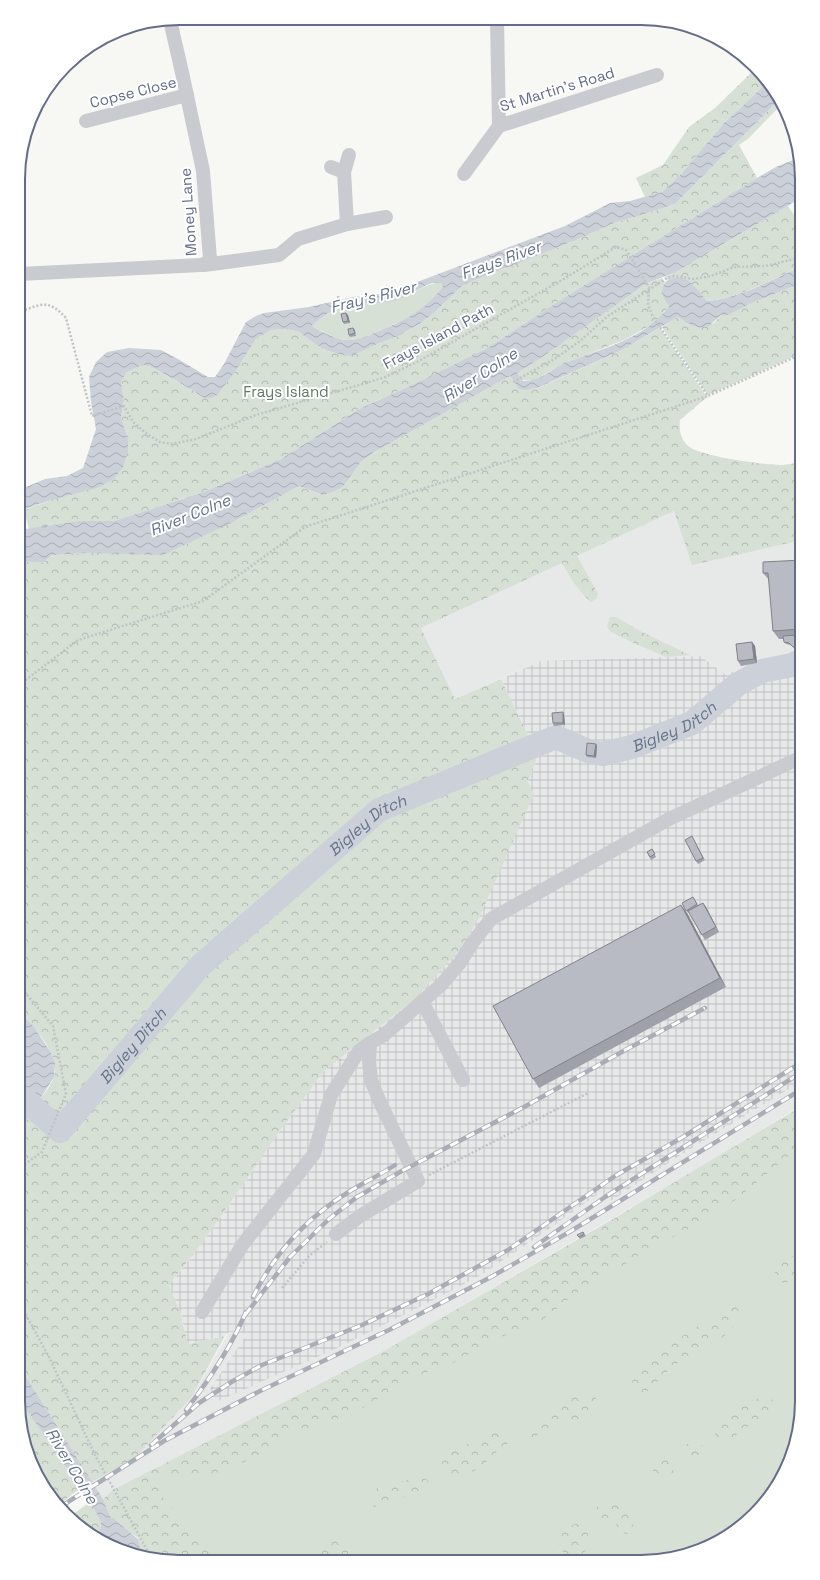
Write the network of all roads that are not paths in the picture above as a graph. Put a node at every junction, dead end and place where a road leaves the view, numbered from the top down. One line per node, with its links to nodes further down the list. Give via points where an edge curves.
1 (171, 25): 4 (street, Money Lane)
2 (497, 25): 6 (street, St Martin's Road)
3 (657, 75): 6 (street, St Martin's Road)
4 (187, 95): 5 (street, Copse Close); 11 (street, Money Lane, via 203,172 210,259)
5 (86, 121)
6 (499, 126): 8 (street)
7 (349, 155): 10 (street, via 337,170)
8 (464, 174)
9 (386, 217): 10 (street)
10 (347, 224): 11 (street, via 298,239 279,255)
11 (204, 265): 12 (street, Money Lane)
12 (25, 274)
13 (795, 760): 14 (street, via 669,819 491,919 459,964)
14 (422, 1001): 15 (street, via 384,1035); 16 (street)
15 (370, 1043): 17 (street, via 371,1080 418,1181 360,1216); 18 (street, via 359,1051 331,1095 314,1154 243,1244)
16 (463, 1080)
17 (336, 1234)
18 (202, 1312)

